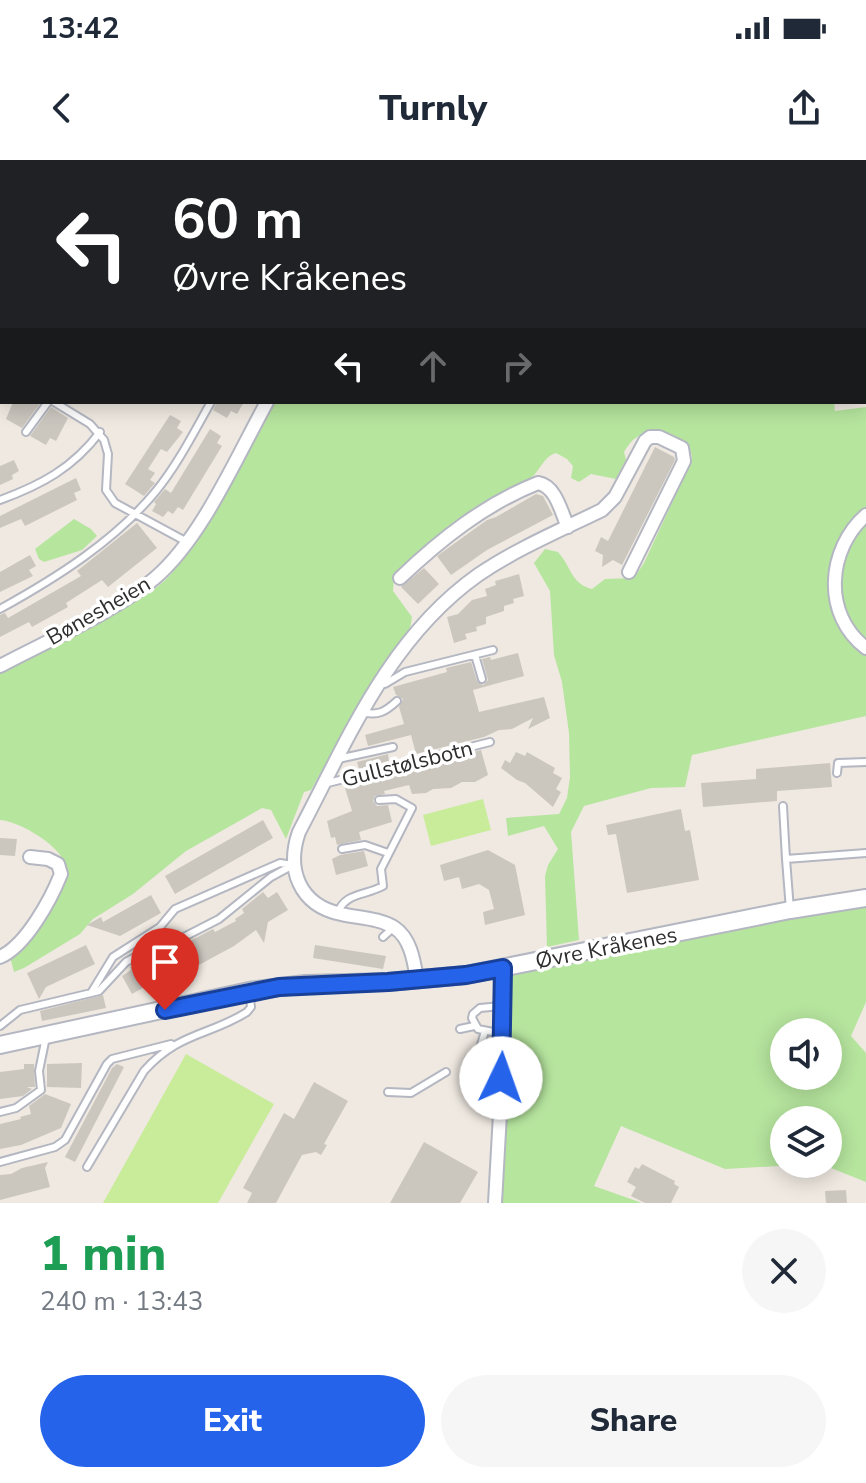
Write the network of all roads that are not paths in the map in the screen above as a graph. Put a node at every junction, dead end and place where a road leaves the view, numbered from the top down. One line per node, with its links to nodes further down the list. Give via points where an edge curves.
1 (47, 404): 5 (lane)
2 (57, 404): 6 (lane)
3 (210, 404): 8 (lane, via 165,479)
4 (266, 404): 11 (street, Bønesheien)
5 (26, 432)
6 (100, 432): 7 (lane, via 60,473); 8 (lane, via 108,446 106,490 115,503)
7 (0, 500)
8 (136, 513): 11 (lane); 14 (lane, via 67,569)
9 (866, 515): 15 (street, via 841,546 834,569 842,618)
10 (568, 527): 12 (street, Gullstølsbotn, via 609,504 650,437 682,448 684,461); 13 (street, via 554,494 538,483 489,506); 20 (street, Gullstølsbotn, via 496,564 450,598)
11 (187, 542): 18 (street, Bønesheien, via 140,589)
12 (629, 572)
13 (400, 578)
14 (0, 609)
15 (866, 648)
16 (493, 650): 17 (lane)
17 (475, 655): 19 (lane); 20 (lane)
18 (0, 666)
19 (482, 679)
20 (377, 683): 22 (street, Gullstølsbotn)
21 (397, 701): 22 (lane, via 374,715)
22 (362, 712): 25 (street, Gullstølsbotn)
23 (490, 742): 28 (lane, Gullstølsbotn)
24 (393, 747): 25 (lane)
25 (338, 759): 28 (street, Gullstølsbotn)
26 (866, 762): 27 (lane, via 838,763)
27 (837, 773)
28 (324, 784): 36 (street, Gullstølsbotn, via 299,832)
29 (379, 800): 32 (lane, Gullstølsbotn, via 396,799 412,808)
30 (783, 806): 35 (lane)
31 (342, 849): 32 (lane, via 365,845)
32 (388, 853): 39 (lane, Gullstølsbotn, via 381,869 382,888 347,898)
33 (866, 853): 35 (lane)
34 (30, 857): 42 (street, via 58,864 61,874 21,942)
35 (786, 859): 38 (lane)
36 (293, 865): 39 (street, via 304,892); 46 (lane, Øvre Kråkenes, via 219,919 126,962); 46 (lane, via 280,863 175,909 160,927 113,957)
37 (866, 898): 38 (main road, Øvre Kråkenes)
38 (790, 910): 43 (main road, Øvre Kråkenes)
39 (337, 914): 40 (street)
40 (394, 927): 41 (lane); 44 (street, via 408,945)
41 (383, 937)
42 (0, 957)
43 (503, 968): 44 (main road, Øvre Kråkenes); 47 (street)
44 (417, 979): 45 (main road, Øvre Kråkenes)
45 (249, 991): 53 (main road, Øvre Kråkenes); 54 (lane, via 247,1012)
46 (91, 993): 52 (lane, Øvre Kråkenes, via 20,1010)
47 (504, 1003): 48 (lane, via 476,1010); 51 (street)
48 (474, 1026): 49 (lane); 50 (lane)
49 (460, 1029)
50 (485, 1031): 51 (lane); 55 (lane)
51 (503, 1034): 61 (street)
52 (0, 1036): 53 (main road, Øvre Kråkenes)
53 (46, 1037): 58 (lane, via 41,1090 16,1108)
54 (175, 1043): 59 (lane, via 112,1059 65,1140); 60 (lane, via 144,1071)
55 (478, 1055)
56 (446, 1072): 57 (lane, via 411,1093)
57 (388, 1092)
58 (0, 1112)
59 (0, 1162)
60 (87, 1167)
61 (495, 1203)

